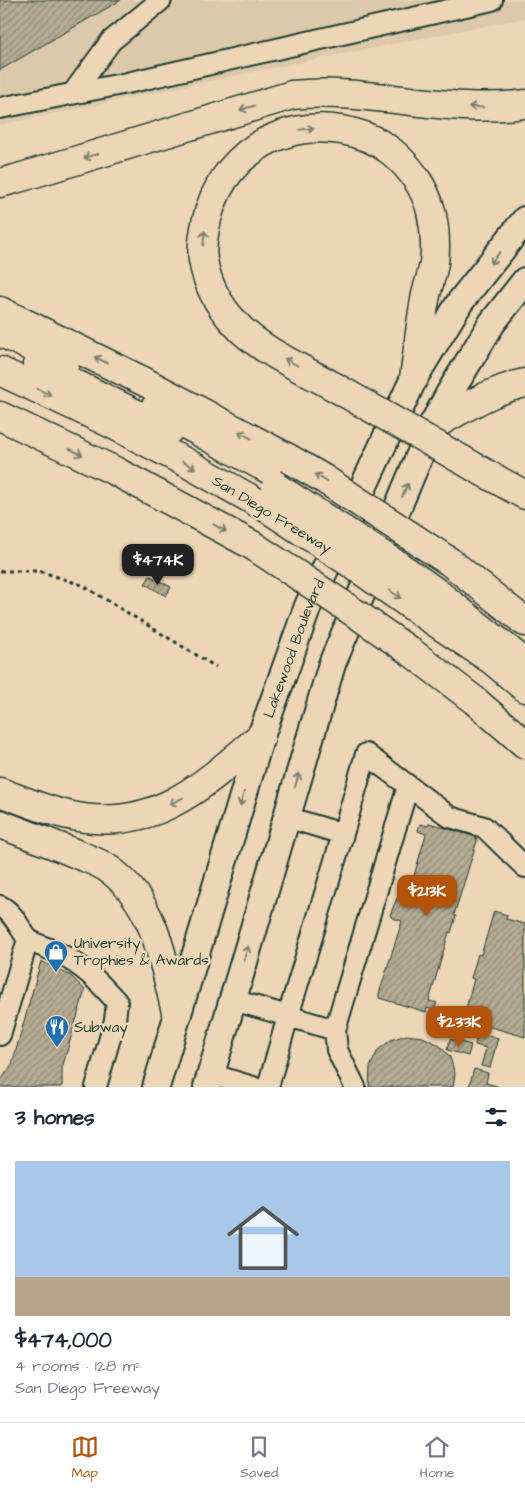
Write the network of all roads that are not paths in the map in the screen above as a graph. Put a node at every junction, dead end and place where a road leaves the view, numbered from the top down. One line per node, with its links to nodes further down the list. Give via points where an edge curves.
1 (161, 0): 4 (lane, via 110,42)
2 (492, 0): 3 (lane)
3 (454, 4): 4 (lane, via 145,79)
4 (73, 93): 6 (lane)
5 (525, 104): 7 (highway, one-way to 7, via 489,108 316,92 292,95)
6 (0, 108)
7 (0, 182)
8 (525, 220): 14 (main road, Lakewood Boulevard, one-way to 14, via 460,302)
9 (525, 281): 17 (main road, via 492,323)
10 (0, 311): 18 (highway, San Diego Freeway, one-way to 10, via 143,380)
11 (0, 332): 18 (highway, via 135,397)
12 (0, 347): 18 (highway)
13 (0, 371): 18 (highway, San Diego Freeway, one-way to 18, via 187,463)
14 (414, 378): 19 (highway, one-way to 14, bridge, via 252,339 236,325 214,296 203,258 204,233 220,186 246,155 278,135 309,128 331,128 367,137 384,146 417,179 431,209 436,235); 25 (main road, Lakewood Boulevard, via 308,606)
15 (525, 383): 17 (highway, via 493,393)
16 (0, 416): 26 (highway, one-way to 26, bridge, via 115,471 252,546 411,652)
17 (432, 426): 29 (main road, one-way to 17, via 332,664)
18 (278, 482): 20 (highway, San Diego Freeway, one-way to 20, bridge, via 349,562); 20 (highway, San Diego Freeway, bridge, via 341,490)
19 (525, 494)
20 (438, 588): 21 (highway, San Diego Freeway); 22 (highway, via 505,630); 23 (highway); 24 (highway, San Diego Freeway, via 493,661)
21 (522, 619)
22 (525, 647)
23 (525, 663)
24 (525, 688)
25 (261, 736): 28 (highway, one-way to 28, via 181,800 136,816 105,820 84,818 45,809); 36 (main road, Lakewood Boulevard, one-way to 36)
26 (525, 744)
27 (408, 786): 31 (lane, via 366,754); 32 (lane, via 450,817 484,827); 38 (lane)
28 (0, 792)
29 (286, 817): 31 (lane); 35 (main road, one-way to 29)
30 (0, 824): 36 (highway, via 109,869 126,884 148,915)
31 (343, 834): 37 (lane)
32 (525, 867)
33 (0, 906): 34 (lane, via 22,928)
34 (28, 939): 39 (lane); 41 (lane, via 58,952 88,971 117,1002)
35 (233, 1000): 37 (lane); 40 (main road)
36 (177, 1016): 42 (main road, Lakewood Boulevard)
37 (288, 1016): 38 (lane); 44 (lane)
38 (335, 1030): 45 (lane, via 337,1050)
39 (0, 1035)
40 (209, 1081): 43 (lane)
41 (96, 1087)
42 (156, 1087)
43 (253, 1087)
44 (268, 1087)
45 (355, 1087)

